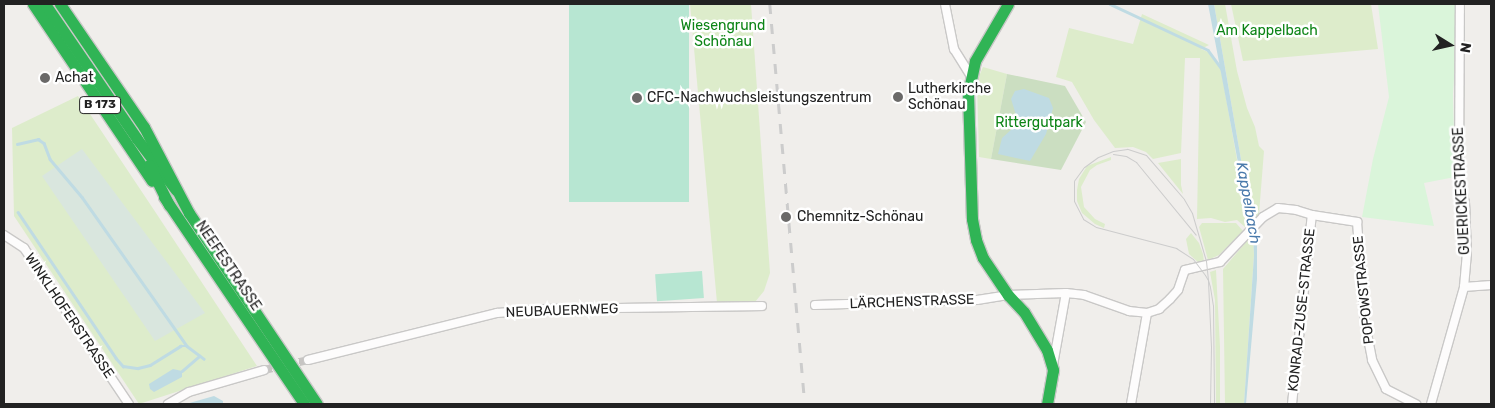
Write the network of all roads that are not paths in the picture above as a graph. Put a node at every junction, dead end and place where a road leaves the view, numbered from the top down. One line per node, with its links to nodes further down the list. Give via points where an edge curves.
1 (33, 4): 10 (main road, B 173)
2 (45, 4): 8 (main road, NEEFESTRASSE / B 173)
3 (60, 4): 9 (main road, NEEFESTRASSE, via 144,127)
4 (946, 4): 7 (street, via 954,49)
5 (1008, 4): 7 (main road)
6 (1460, 4): 14 (street, GUERICKESTRASSE, via 1459,175 1467,232)
7 (970, 76): 16 (main road, via 972,218 983,258)
8 (138, 139): 9 (main road, NEEFESTRASSE / B 173); 10 (main road, NEEFESTRASSE / B 173)
9 (176, 190): 26 (main road, NEEFESTRASSE / B 173, via 188,213)
10 (169, 205): 25 (main road, NEEFESTRASSE / B 173)
11 (1312, 215): 19 (street, POPOWSTRASSE, via 1278,208 1263,217 1220,262 1185,270 1178,290 1159,309); 29 (street, KONRAD-ZUSE-STRASSE); 30 (street, POPOWSTRASSE, via 1357,222 1365,323 1372,360 1386,389)
12 (4, 235): 23 (street, WINKLHOFERSTRASSE, via 24,248)
13 (1491, 285): 14 (street)
14 (1464, 286): 31 (street, GUERICKESTRASSE)
15 (1066, 293): 16 (street); 19 (street); 22 (street)
16 (1008, 295): 17 (street, LÄRCHENSTRASSE, via 977,300); 22 (main road, via 1040,335)
17 (815, 305)
18 (762, 306): 20 (street, NEUBAUERNWEG, via 546,309 497,314)
19 (1147, 313): 28 (street)
20 (308, 360)
21 (264, 370): 24 (street, via 189,392)
22 (1053, 370): 27 (main road)
23 (129, 404)
24 (168, 404)
25 (304, 404)
26 (317, 404)
27 (1047, 404)
28 (1131, 404)
29 (1292, 404)
30 (1416, 404)
31 (1431, 404)

